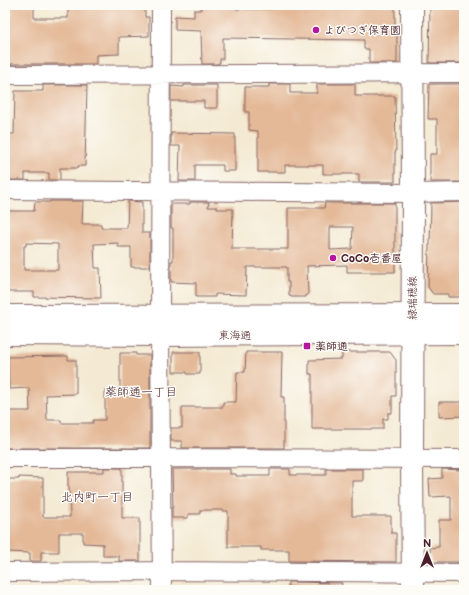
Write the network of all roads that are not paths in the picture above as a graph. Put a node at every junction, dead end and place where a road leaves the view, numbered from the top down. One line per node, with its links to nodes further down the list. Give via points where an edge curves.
1 (161, 5): 5 (street)
2 (412, 5): 3 (main road, 緑瑞穂線)
3 (412, 73): 4 (street); 5 (street); 10 (main road, 緑瑞穂線)
4 (464, 73)
5 (161, 74): 6 (street); 8 (street)
6 (5, 75)
7 (5, 190): 8 (street)
8 (161, 191): 10 (street); 14 (street)
9 (464, 192): 10 (street)
10 (412, 193): 13 (main road, 緑瑞穂線)
11 (464, 315): 13 (main road, 東海通)
12 (5, 316): 14 (main road, 東海通)
13 (412, 324): 14 (main road, 東海通); 15 (main road, 東海通); 19 (main road, 緑瑞穂線)
14 (160, 326): 16 (main road, 東海通); 18 (street)
15 (464, 333)
16 (5, 334)
17 (5, 458): 18 (street)
18 (161, 458): 19 (street); 21 (street)
19 (412, 459): 20 (street); 24 (main road, 緑瑞穂線)
20 (464, 459)
21 (162, 571): 22 (street); 24 (street); 25 (street)
22 (5, 572)
23 (464, 573): 24 (street)
24 (413, 582)
25 (162, 590)

